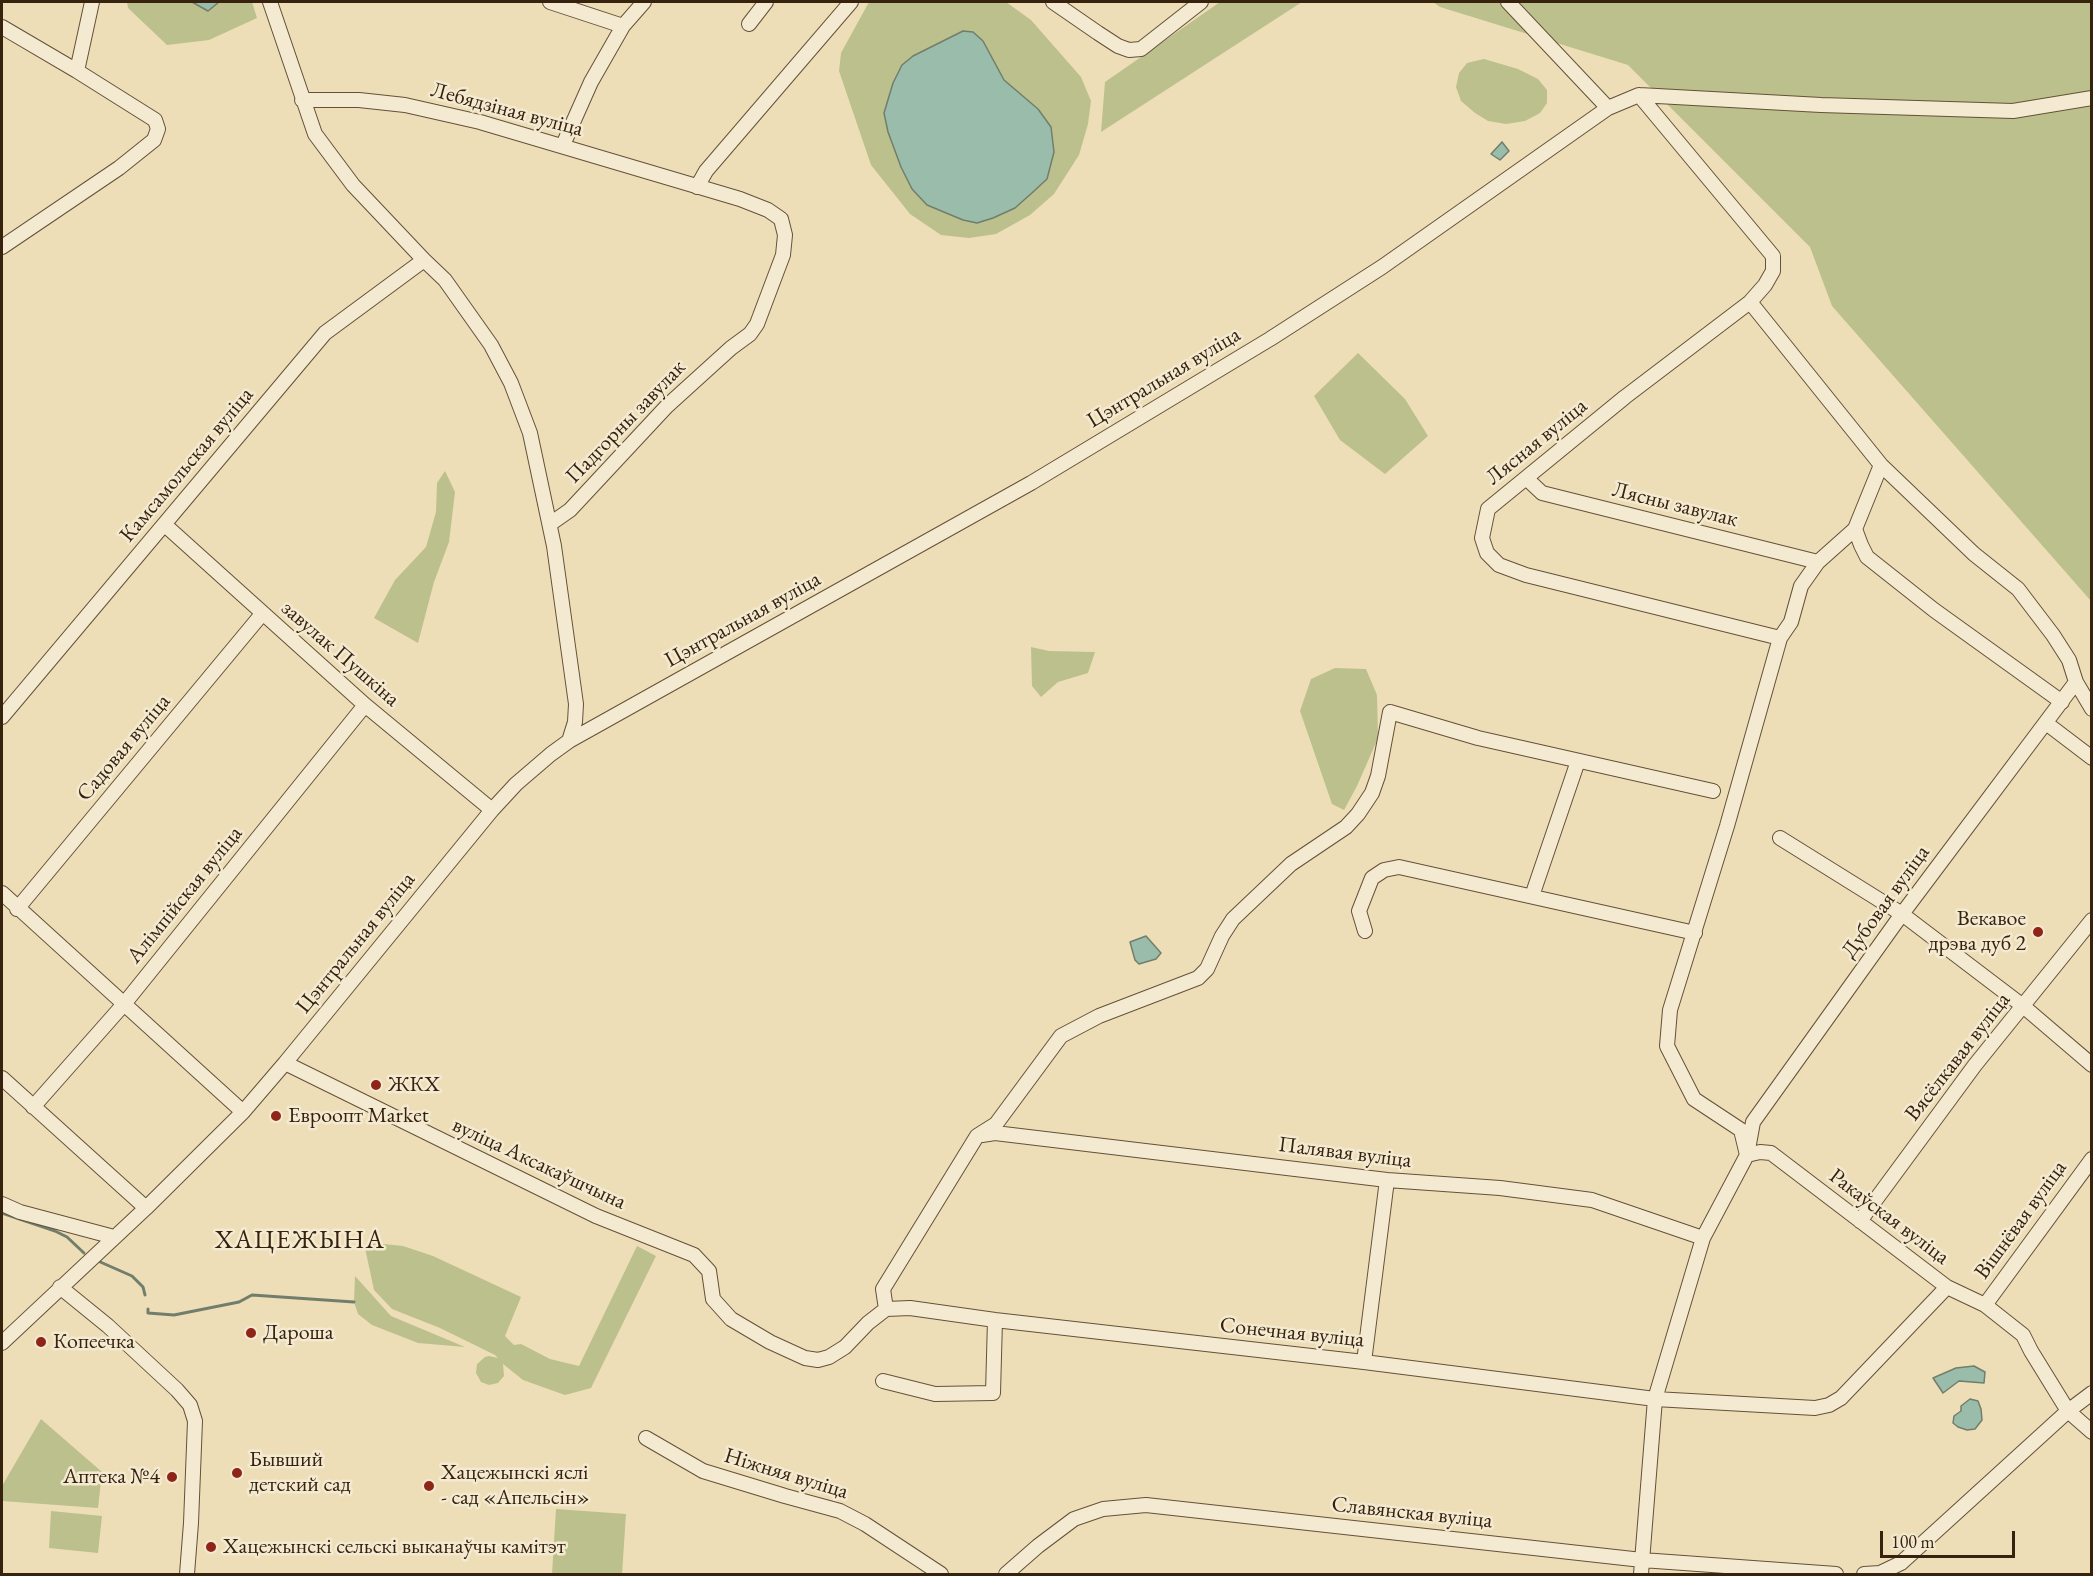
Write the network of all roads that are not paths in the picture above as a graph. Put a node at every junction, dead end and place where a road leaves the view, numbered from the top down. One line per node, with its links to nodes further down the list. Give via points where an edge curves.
1 (92, 2): 13 (street)
2 (270, 2): 16 (street)
3 (550, 2): 11 (street)
4 (644, 2): 11 (street)
5 (766, 2): 10 (street)
6 (852, 2): 19 (street, via 705,171)
7 (1053, 2): 8 (street, via 1130,50 1142,49)
8 (1201, 2)
9 (1508, 2): 17 (street)
10 (749, 24)
11 (623, 26): 18 (street, via 591,82)
12 (2, 27): 13 (street)
13 (77, 71): 20 (street, via 155,120 159,129 154,140 120,168)
14 (1639, 95): 15 (street, via 2013,111); 17 (street, Цэнтральная вуліца); 22 (street, Лясная вуліца, via 1773,256 1773,271)
15 (2091, 98)
16 (302, 100): 18 (street, Лебядзіная вуліца, via 405,105); 21 (street, via 315,134 353,185)
17 (1608, 108): 38 (street, Цэнтральная вуліца, via 1382,267 1270,339 1031,483)
18 (563, 145): 19 (street, Лебядзіная вуліца)
19 (697, 187): 23 (street, Лебядзіная вуліца, via 768,210 781,219 785,235 783,255 757,324)
20 (2, 247)
21 (424, 260): 26 (street, via 445,280 512,382 530,433); 27 (street, Камсамольская вуліца, via 325,333)
22 (1750, 302): 24 (street); 25 (street, Лясная вуліца)
23 (731, 348): 26 (street, Падгорны завулак, via 667,406 570,510)
24 (1881, 465): 28 (street); 32 (street, via 1974,554 2018,589 2053,635)
25 (1526, 478): 29 (street, Лясны завулак, via 1542,493); 31 (street, Лясная вуліца, via 1488,509 1482,538 1487,553 1499,565)
26 (550, 524): 38 (street, via 576,704)
27 (165, 525): 30 (street, завулак Пушкіна); 36 (street, Камсамольская вуліца)
28 (1855, 529): 29 (street); 33 (street, via 1867,557)
29 (1818, 562): 31 (street, via 1801,586 1791,622)
30 (262, 614): 34 (street, завулак Пушкіна); 46 (street, Садовая вуліца)
31 (1780, 638): 50 (street)
32 (2076, 682): 33 (street, Дубовая вуліца); 35 (street)
33 (2061, 702): 37 (street, Дубовая вуліца)
34 (365, 705): 42 (street, завулак Пушкіна); 51 (street, Алімпійская вуліца)
35 (2091, 709)
36 (2, 717)
37 (2046, 723): 39 (street); 47 (street, Дубовая вуліца)
38 (569, 741): 42 (street, Цэнтральная вуліца, via 534,767)
39 (2091, 758)
40 (1578, 761): 41 (street); 45 (street); 58 (street, via 1390,712 1372,793 1346,827 1291,864 1233,919 1207,969 1198,978 1099,1016 1061,1036 996,1124)
41 (1713, 791)
42 (492, 810): 53 (street, Цэнтральная вуліца)
43 (1780, 838): 47 (street)
44 (2, 893): 46 (street)
45 (1532, 896): 49 (street, via 1399,867 1384,870 1372,878 1359,911); 50 (street)
46 (17, 909): 51 (street)
47 (1902, 914): 52 (street); 59 (street, Дубовая вуліца, via 1753,1122)
48 (2091, 920): 52 (street, Вясёлкавая вуліца)
49 (1365, 930)
50 (1695, 933): 59 (street, via 1670,1010 1667,1046 1694,1099 1741,1130)
51 (124, 1004): 56 (street, Алімпійская вуліца); 57 (street)
52 (2023, 1006): 54 (street); 64 (street, Вясёлкавая вуліца)
53 (285, 1063): 57 (street, Цэнтральная вуліца); 70 (street, вуліца Аксакаўшчына, via 596,1216 694,1255 709,1270 713,1299 731,1319 805,1358 830,1357)
54 (2091, 1065)
55 (2, 1078): 56 (street)
56 (33, 1107): 63 (street)
57 (243, 1112): 63 (street, Цэнтральная вуліца)
58 (977, 1136): 61 (street, Палявая вуліца, via 995,1133); 70 (street, via 883,1289)
59 (1747, 1155): 64 (street, Ракаўская вуліца, via 1771,1153); 66 (street, Дубовая вуліца)
60 (2091, 1159): 69 (street, Вішнёвая вуліца)
61 (1387, 1180): 66 (street, Палявая вуліца, via 1500,1188 1592,1200); 73 (street)
62 (2, 1204): 65 (street)
63 (146, 1208): 65 (street, Цэнтральная вуліца)
64 (1860, 1221): 68 (street, Ракаўская вуліца)
65 (114, 1237): 67 (street, Цэнтральная вуліца)
66 (1703, 1238): 76 (street, Дубовая вуліца)
67 (60, 1287): 72 (street, Цэнтральная вуліца); 81 (street, via 108,1326 190,1405 195,1421)
68 (1947, 1287): 69 (street, Ракаўская вуліца); 76 (street, Сонечная вуліца, via 1841,1398 1829,1405 1815,1408)
69 (1985, 1305): 77 (street, Ракаўская вуліца, via 2023,1335)
70 (886, 1309): 71 (street, Сонечная вуліца, via 910,1308)
71 (995, 1320): 73 (street, Сонечная вуліца); 74 (street, via 993,1393 935,1394)
72 (2, 1343)
73 (1364, 1362): 76 (street, Сонечная вуліца)
74 (883, 1381)
75 (2091, 1393): 77 (street)
76 (1654, 1399): 80 (street, Дубовая вуліца)
77 (2068, 1411): 78 (street, Ракаўская вуліца); 86 (street, via 1901,1563 1880,1573)
78 (2091, 1432)
79 (646, 1438): 82 (street, Ніжняя вуліца, via 703,1471 840,1511)
80 (1642, 1560): 83 (street, Славянская вуліца, via 1146,1505 1103,1509 1074,1519); 84 (street, Дубовая вуліца); 85 (street, Славянская вуліца)
81 (187, 1575)
82 (941, 1575)
83 (1006, 1575)
84 (1641, 1575)
85 (1836, 1575)
86 (1864, 1575)

